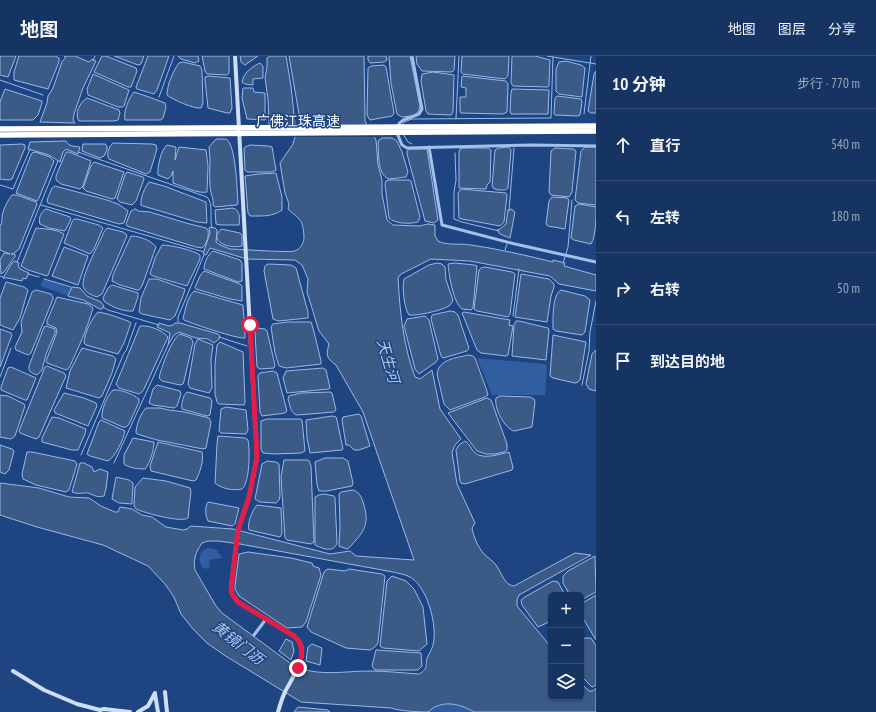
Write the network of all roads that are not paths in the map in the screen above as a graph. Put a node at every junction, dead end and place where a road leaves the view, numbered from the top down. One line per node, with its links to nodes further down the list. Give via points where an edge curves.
1 (235, 56): 12 (street, via 257,457 249,497 238,530 231,584 232,594 238,602)
2 (412, 56): 10 (street, via 422,109 417,116 400,122 396,129 404,147)
3 (596, 126): 5 (highway, 广佛江珠高速)
4 (0, 129): 6 (highway, 广佛江珠高速)
5 (413, 129): 6 (highway, 广佛江珠高速); 7 (highway, 广佛江珠高速)
6 (205, 130): 8 (highway, 广佛江珠高速)
7 (596, 132)
8 (0, 135)
9 (596, 146): 10 (street)
10 (429, 147): 11 (street, via 442,225)
11 (596, 262)
12 (266, 619): 13 (street); 21 (street, via 294,636 300,642 302,650 298,668)
13 (254, 635)
14 (13, 671): 16 (street, via 54,695)
15 (165, 692): 20 (street)
16 (101, 711): 17 (street, via 104,709)
17 (130, 712)
18 (138, 712): 19 (street, via 148,706 155,694)
19 (158, 712)
20 (167, 712)
21 (278, 712)

